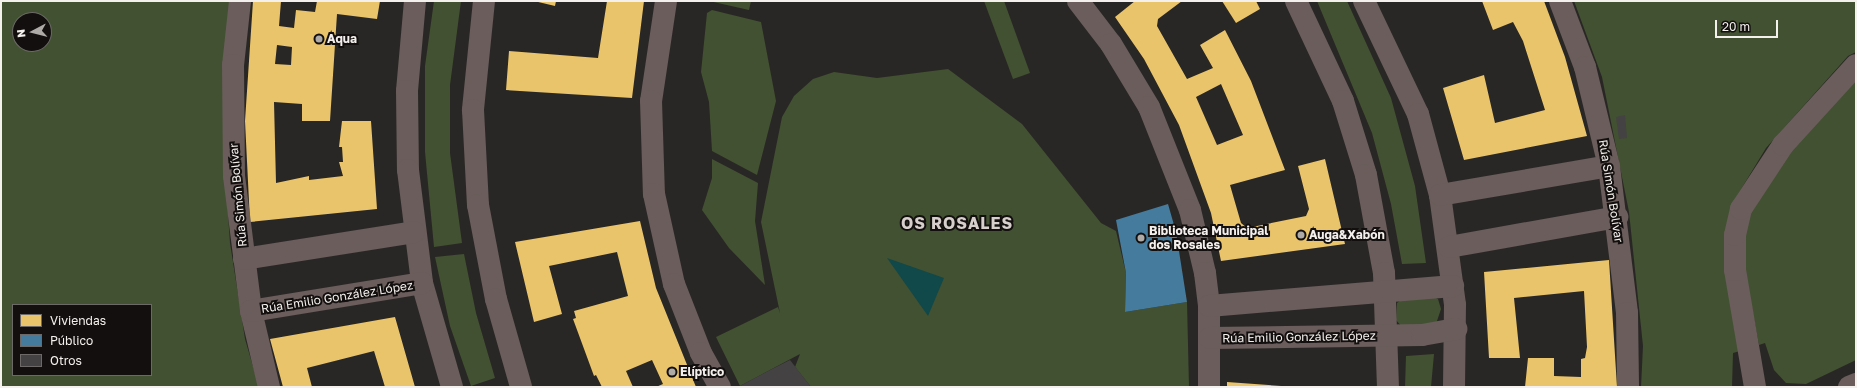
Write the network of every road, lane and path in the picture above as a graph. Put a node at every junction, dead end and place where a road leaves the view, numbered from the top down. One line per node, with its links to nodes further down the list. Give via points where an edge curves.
1 (240, 1): 15 (street, Rúa Simón Bolívar, via 233,65 233,140)
2 (415, 1): 13 (street, Rúa Emilio González López, via 407,91 408,170)
3 (484, 1): 27 (street, via 473,110 477,198 496,299)
4 (666, 1): 28 (street, via 651,101 654,194 674,284 701,353)
5 (1078, 1): 19 (street, via 1131,75 1164,139 1190,210 1205,273)
6 (1296, 1): 18 (street, Rúa Emilio González López, via 1345,108 1375,217)
7 (1364, 1): 11 (street, via 1418,114)
8 (1560, 1): 10 (street, Rúa Simón Bolívar, via 1585,67)
9 (1856, 65): 33 (street, via 1783,145 1741,209 1735,235 1735,270)
10 (1609, 166): 11 (street); 12 (street, Rúa Simón Bolívar)
11 (1440, 194): 14 (street)
12 (1617, 217): 14 (street); 32 (street, Rúa Simón Bolívar, via 1627,313)
13 (414, 232): 15 (street); 16 (street, Rúa Emilio González López)
14 (1449, 247): 17 (street)
15 (244, 259): 20 (street, Rúa Simón Bolívar)
16 (422, 283): 20 (street, Rúa Emilio González López); 26 (street, Rúa Emilio González López)
17 (1453, 286): 18 (street, via 1418,286); 21 (street)
18 (1386, 292): 19 (street); 22 (street, Rúa Emilio González López)
19 (1209, 306): 23 (street)
20 (251, 311): 25 (street, Rúa Simón Bolívar)
21 (1456, 329): 22 (street, Rúa Emilio González López); 31 (street)
22 (1389, 336): 23 (street, Rúa Emilio González López); 30 (street, Rúa Emilio González López)
23 (1210, 338): 29 (street)
24 (1856, 384): 34 (street)
25 (269, 387)
26 (452, 387)
27 (521, 387)
28 (720, 387)
29 (1209, 387)
30 (1388, 387)
31 (1454, 387)
32 (1628, 387)
33 (1755, 387)
34 (1849, 387)

